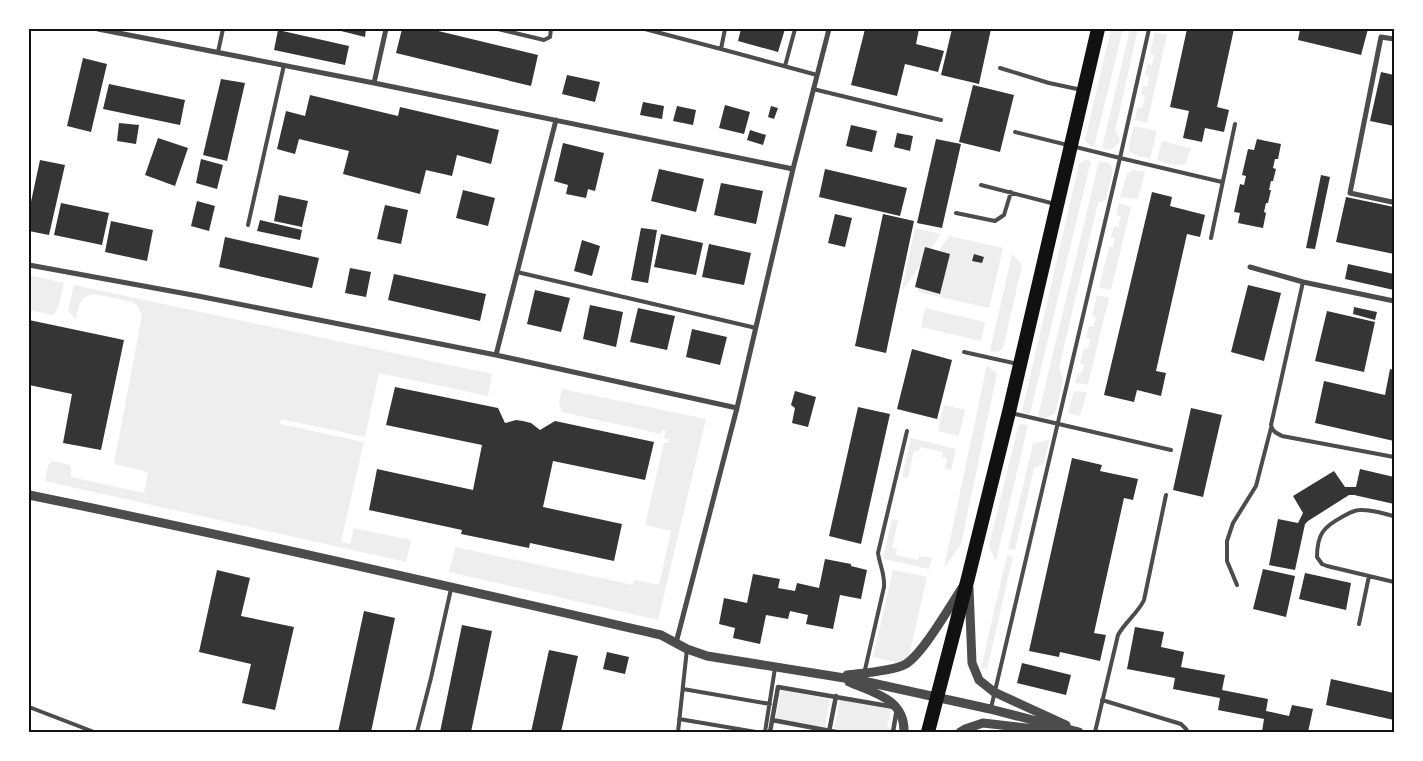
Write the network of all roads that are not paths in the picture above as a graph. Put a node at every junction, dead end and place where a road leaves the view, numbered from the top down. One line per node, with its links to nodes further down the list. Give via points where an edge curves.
1 (98, 29): 14 (street)
2 (224, 29): 14 (lane)
3 (386, 29): 19 (street)
4 (498, 29): 5 (lane, via 544,40 550,37)
5 (551, 29)
6 (645, 29): 13 (lane)
7 (726, 29): 13 (lane)
8 (795, 29): 16 (lane)
9 (829, 29): 18 (street)
10 (1098, 29): 21 (highway)
11 (1149, 29): 27 (lane)
12 (1394, 39): 32 (street, via 1381,37 1350,193)
13 (721, 49): 16 (lane)
14 (218, 52): 15 (street)
15 (284, 65): 19 (street); 35 (lane)
16 (785, 66): 18 (lane)
17 (1000, 68): 21 (lane)
18 (817, 75): 20 (street)
19 (374, 83): 22 (street)
20 (813, 89): 23 (lane); 28 (street)
21 (1084, 90): 26 (highway)
22 (556, 120): 28 (street); 39 (street)
23 (941, 120)
24 (1235, 124): 29 (lane)
25 (1015, 132): 26 (lane)
26 (1071, 146): 27 (lane); 33 (highway)
27 (1120, 158): 29 (lane); 48 (lane)
28 (793, 169): 42 (street)
29 (1222, 182): 36 (lane)
30 (981, 185): 31 (lane)
31 (1011, 192): 33 (lane); 34 (lane, via 1000,220 989,221)
32 (1392, 202)
33 (1057, 204): 45 (highway)
34 (956, 213)
35 (248, 225)
36 (1211, 238)
37 (29, 265): 44 (street)
38 (1250, 268): 40 (street)
39 (517, 272): 42 (lane); 44 (street)
40 (1303, 282): 41 (street); 49 (lane)
41 (1394, 301)
42 (756, 328): 46 (street)
43 (964, 352): 45 (lane)
44 (496, 355): 46 (street)
45 (1020, 364): 47 (highway)
46 (737, 408): 62 (street)
47 (1009, 412): 48 (lane); 57 (highway)
48 (1057, 424): 51 (lane); 68 (lane)
49 (1271, 428): 52 (lane, via 1282,436); 59 (lane, via 1256,486 1233,523 1227,540 1227,561)
50 (907, 431): 66 (lane, via 879,545 884,587)
51 (1171, 450)
52 (1394, 457)
53 (29, 494): 60 (street)
54 (1166, 495): 71 (lane, via 1144,600 1118,635)
55 (1394, 516): 56 (lane, via 1353,511 1328,525 1321,534 1317,557 1322,564)
56 (1369, 576): 58 (lane); 61 (lane)
57 (968, 578): 66 (street, via 911,661); 68 (street, via 972,663 979,680); 70 (highway)
58 (1394, 582)
59 (1237, 585)
60 (451, 587): 62 (street, via 661,635); 79 (lane)
61 (1359, 624)
62 (676, 643): 63 (street)
63 (686, 649): 64 (street); 67 (lane)
64 (775, 668): 65 (street); 72 (lane)
65 (837, 677): 66 (street); 75 (street, via 886,698)
66 (864, 677): 70 (street)
67 (683, 689): 72 (lane); 76 (lane)
68 (994, 692): 74 (lane); 92 (street)
69 (836, 696): 75 (street); 77 (street, via 778,687); 84 (street)
70 (938, 697): 74 (street); 88 (highway)
71 (1102, 700): 93 (lane); 94 (lane, via 1180,724)
72 (770, 704): 82 (lane)
73 (29, 707): 78 (lane)
74 (990, 709): 91 (street)
75 (897, 711): 86 (street); 87 (street, via 905,723)
76 (679, 719): 80 (lane); 81 (lane)
77 (772, 720): 83 (street); 84 (street)
78 (94, 732)
79 (417, 732)
80 (678, 732)
81 (756, 732)
82 (765, 732)
83 (770, 732)
84 (829, 732): 85 (street)
85 (836, 732)
86 (893, 732)
87 (904, 732)
88 (928, 732)
89 (960, 732): 90 (street, via 983,723)
90 (1064, 732)
91 (1079, 732)
92 (1083, 732)
93 (1095, 732)
94 (1188, 732)

